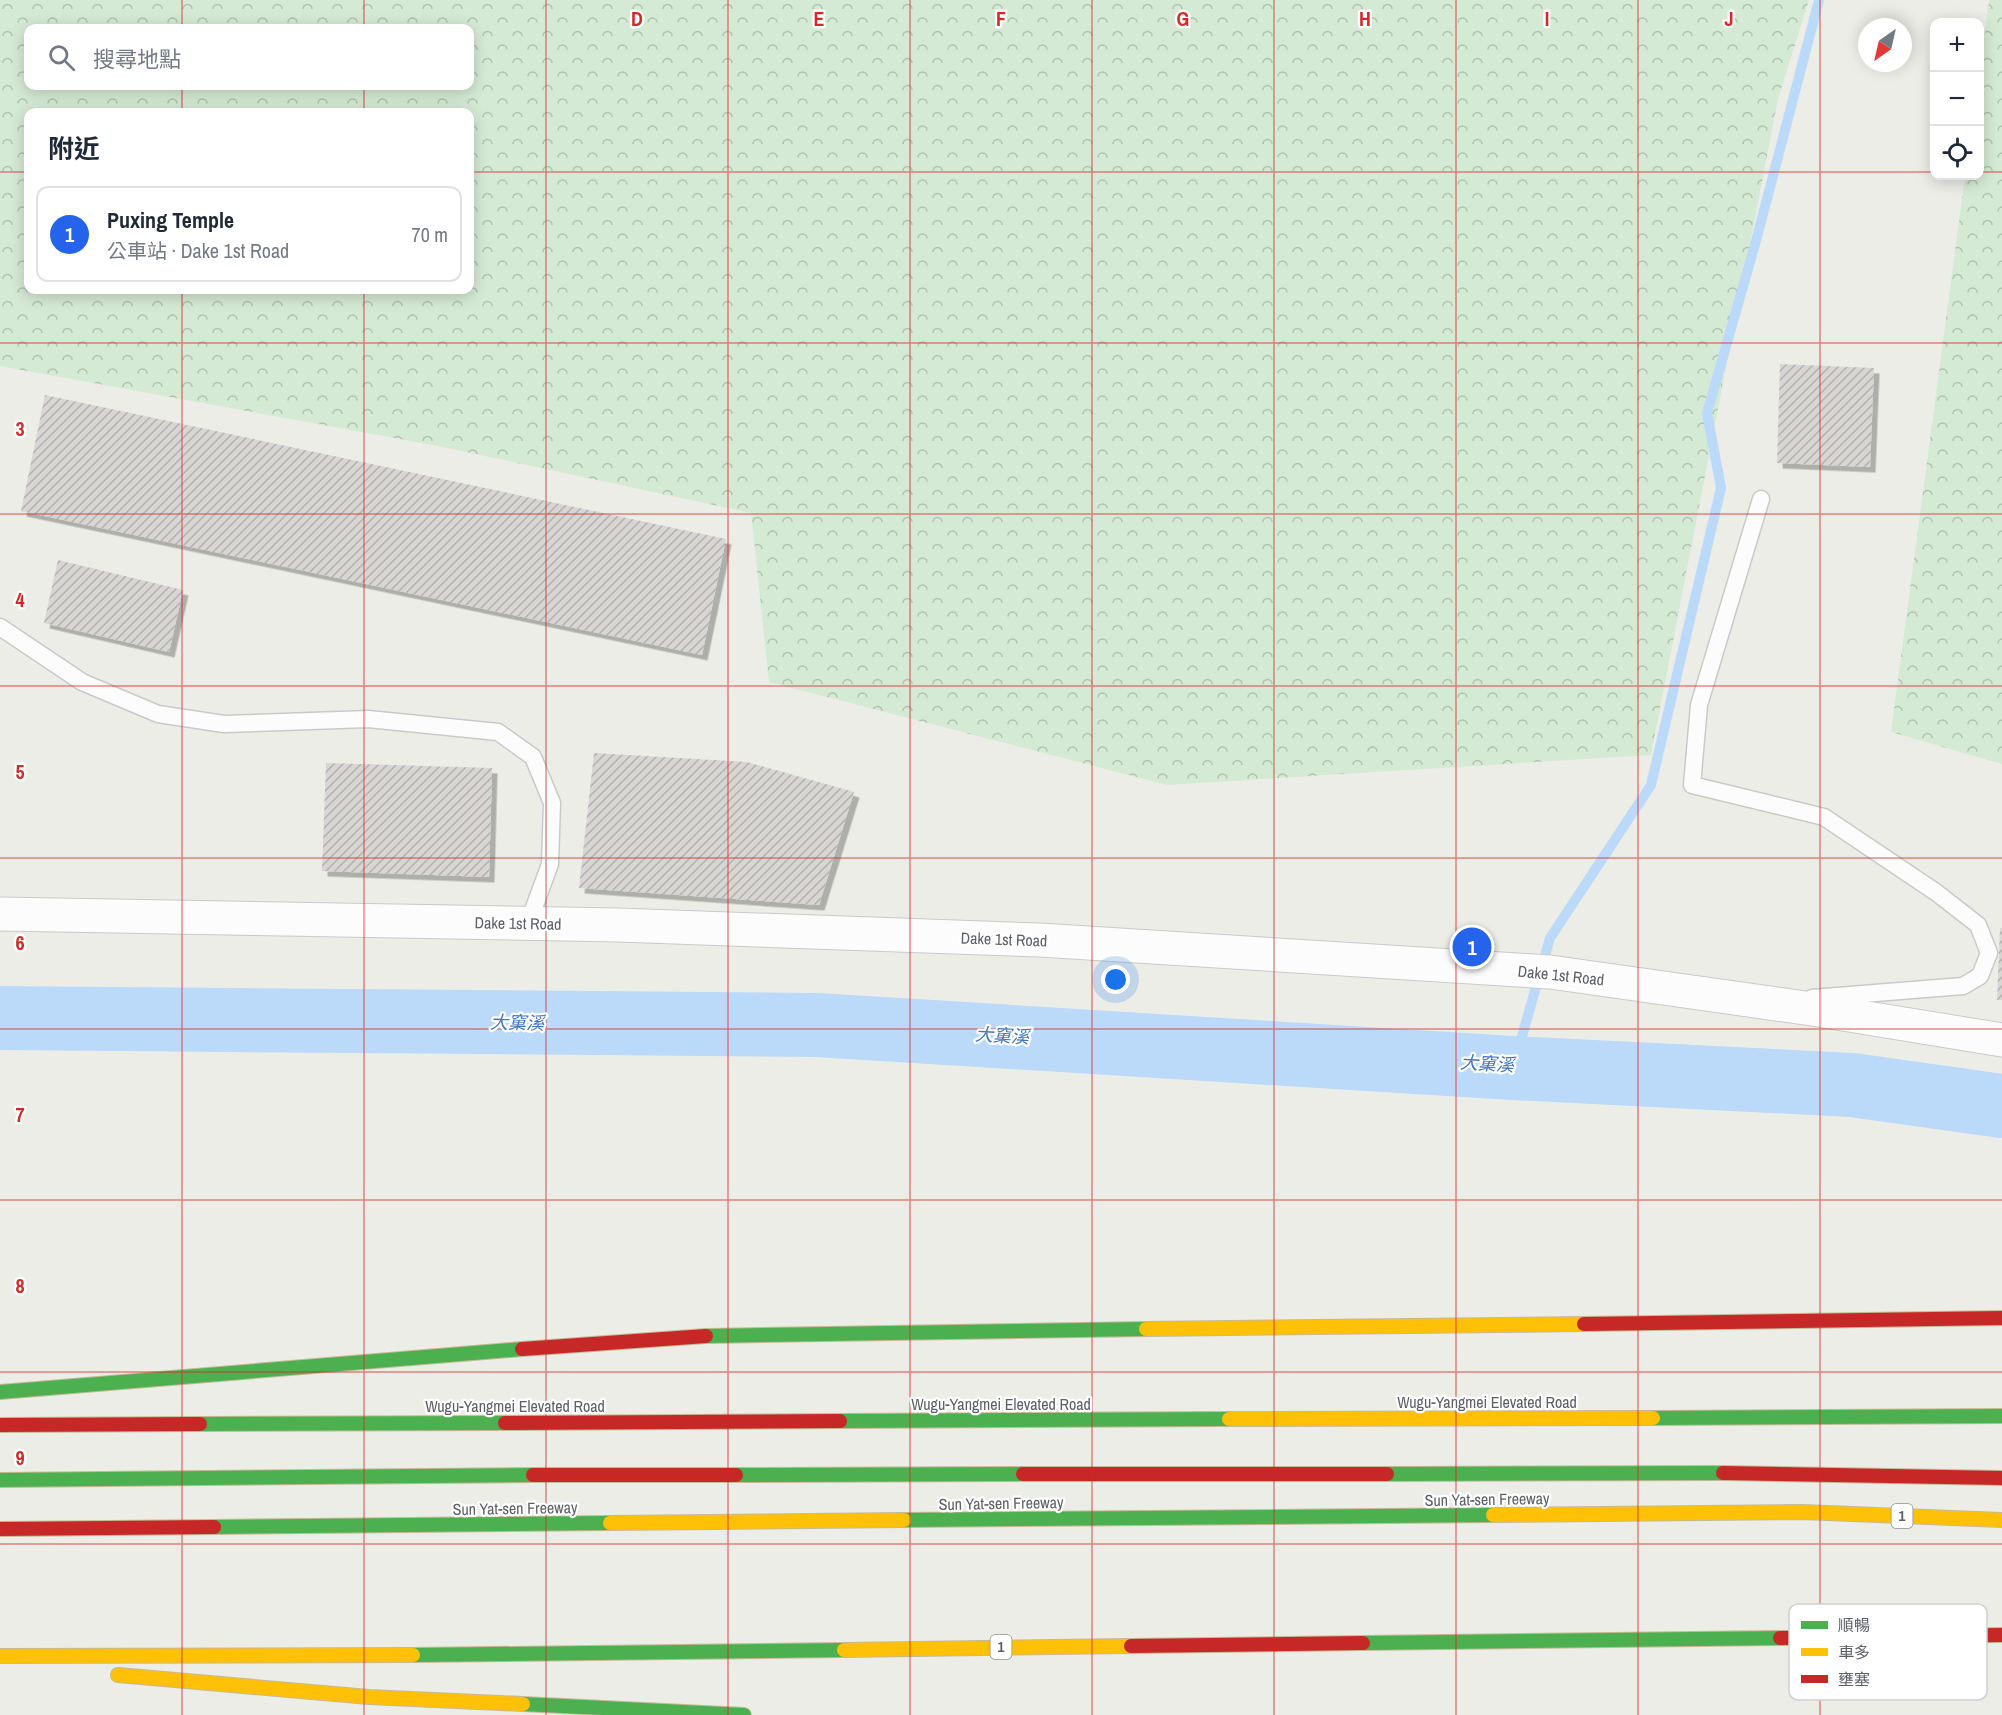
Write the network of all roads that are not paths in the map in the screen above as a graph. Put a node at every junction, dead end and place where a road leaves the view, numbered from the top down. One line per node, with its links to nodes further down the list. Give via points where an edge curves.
1 (1761, 499): 5 (lane, via 1699,705 1692,785 1824,817 1937,893 1977,925 1989,953 1980,976 1963,986)
2 (0, 627): 4 (lane, via 82,682 158,714 224,724 368,719 498,732 533,756 552,803 550,864)
3 (0, 914): 4 (street, Dake 1st Road)
4 (528, 924): 5 (street, Dake 1st Road, via 1040,940 1550,972)
5 (1760, 1002): 6 (street, Dake 1st Road)
6 (2002, 1040)
7 (2002, 1318): 8 (highway, via 714,1335)
8 (0, 1392)
9 (2002, 1416): 10 (highway, Wugu-Yangmei Elevated Road)
10 (0, 1425)
11 (2002, 1478): 12 (highway, via 1783,1473 467,1475)
12 (0, 1480)
13 (1967, 1504): 14 (highway)
14 (1802, 1512): 15 (highway, Sun Yat-sen Freeway / 1); 16 (highway, Sun Yat-sen Freeway / 1)
15 (2002, 1520)
16 (0, 1529)
17 (1987, 1635): 18 (highway, 1)
18 (2002, 1635)
19 (1789, 1638): 20 (highway, 1, via 403,1655)
20 (0, 1656)
21 (0, 1664): 22 (highway)
22 (71, 1670)
23 (107, 1674): 24 (highway, via 369,1697)
24 (744, 1715)

